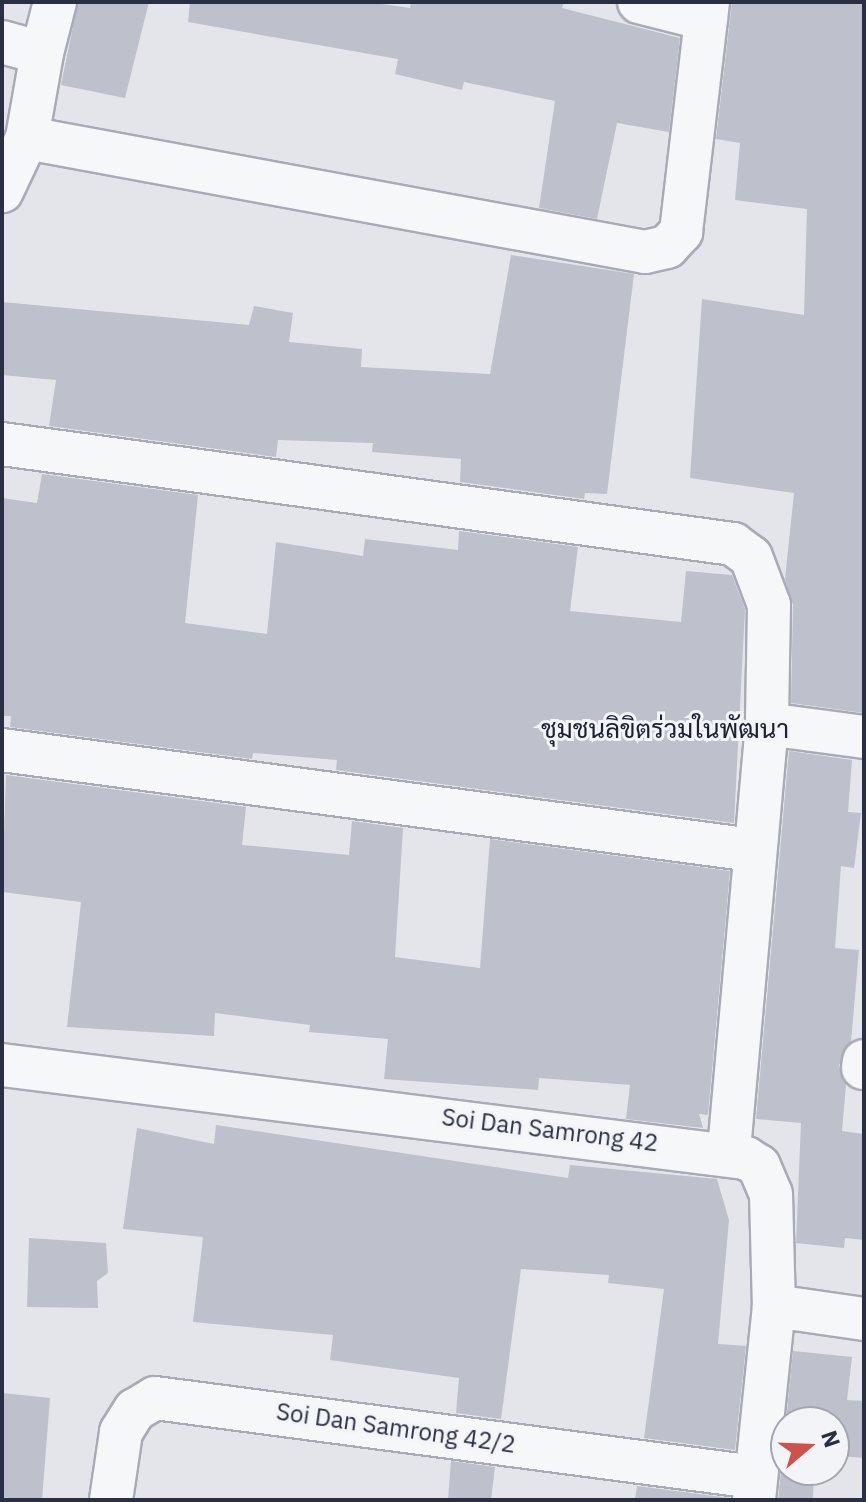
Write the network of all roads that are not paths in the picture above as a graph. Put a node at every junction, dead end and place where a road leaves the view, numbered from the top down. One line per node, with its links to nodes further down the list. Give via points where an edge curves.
1 (55, 2): 5 (street)
2 (639, 2): 3 (street)
3 (707, 11): 6 (street, via 681,232 667,247 645,252)
4 (2, 42): 5 (street)
5 (42, 53): 6 (street)
6 (27, 138): 7 (street)
7 (2, 191)
8 (2, 444): 9 (street, via 733,544 751,557 762,575 769,605)
9 (767, 724): 10 (street); 12 (street)
10 (864, 737)
11 (2, 750): 12 (street)
12 (752, 850): 16 (street)
13 (864, 1061): 15 (street)
14 (2, 1065): 16 (street, Soi Dan Samrong 42)
15 (863, 1068)
16 (729, 1151): 17 (street, Soi Dan Samrong 42, via 759,1166 767,1180)
17 (774, 1306): 18 (street); 19 (street, Soi Dan Samrong 42)
18 (864, 1319)
19 (754, 1489): 20 (street, Soi Dan Samrong 42/2, via 155,1398 135,1410 121,1432)
20 (111, 1500)

